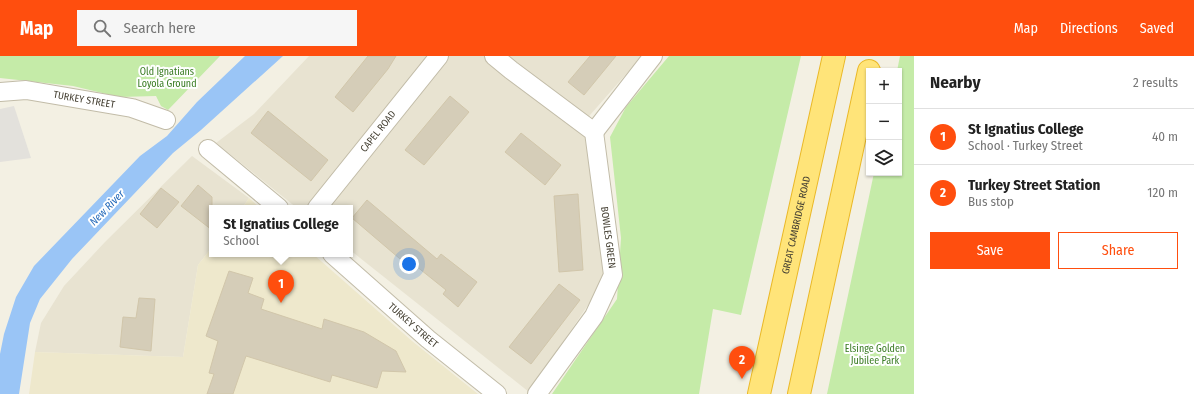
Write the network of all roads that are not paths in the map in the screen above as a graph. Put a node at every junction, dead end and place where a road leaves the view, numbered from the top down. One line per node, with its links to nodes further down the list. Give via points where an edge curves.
1 (439, 56): 13 (street, CAPEL ROAD)
2 (494, 56): 10 (street)
3 (653, 56): 10 (street)
4 (834, 56): 17 (highway, GREAT CAMBRIDGE ROAD)
5 (872, 56): 6 (highway)
6 (870, 68)
7 (866, 85): 18 (highway)
8 (0, 92): 9 (street, TURKEY STREET, via 26,90 94,101 132,108)
9 (166, 120)
10 (594, 132): 16 (street, BOWLES GREEN, via 613,275 594,316)
11 (208, 149): 12 (street)
12 (275, 205)
13 (319, 205)
14 (335, 257): 15 (street, TURKEY STREET, via 428,339)
15 (497, 394)
16 (537, 394)
17 (759, 394)
18 (799, 394)

